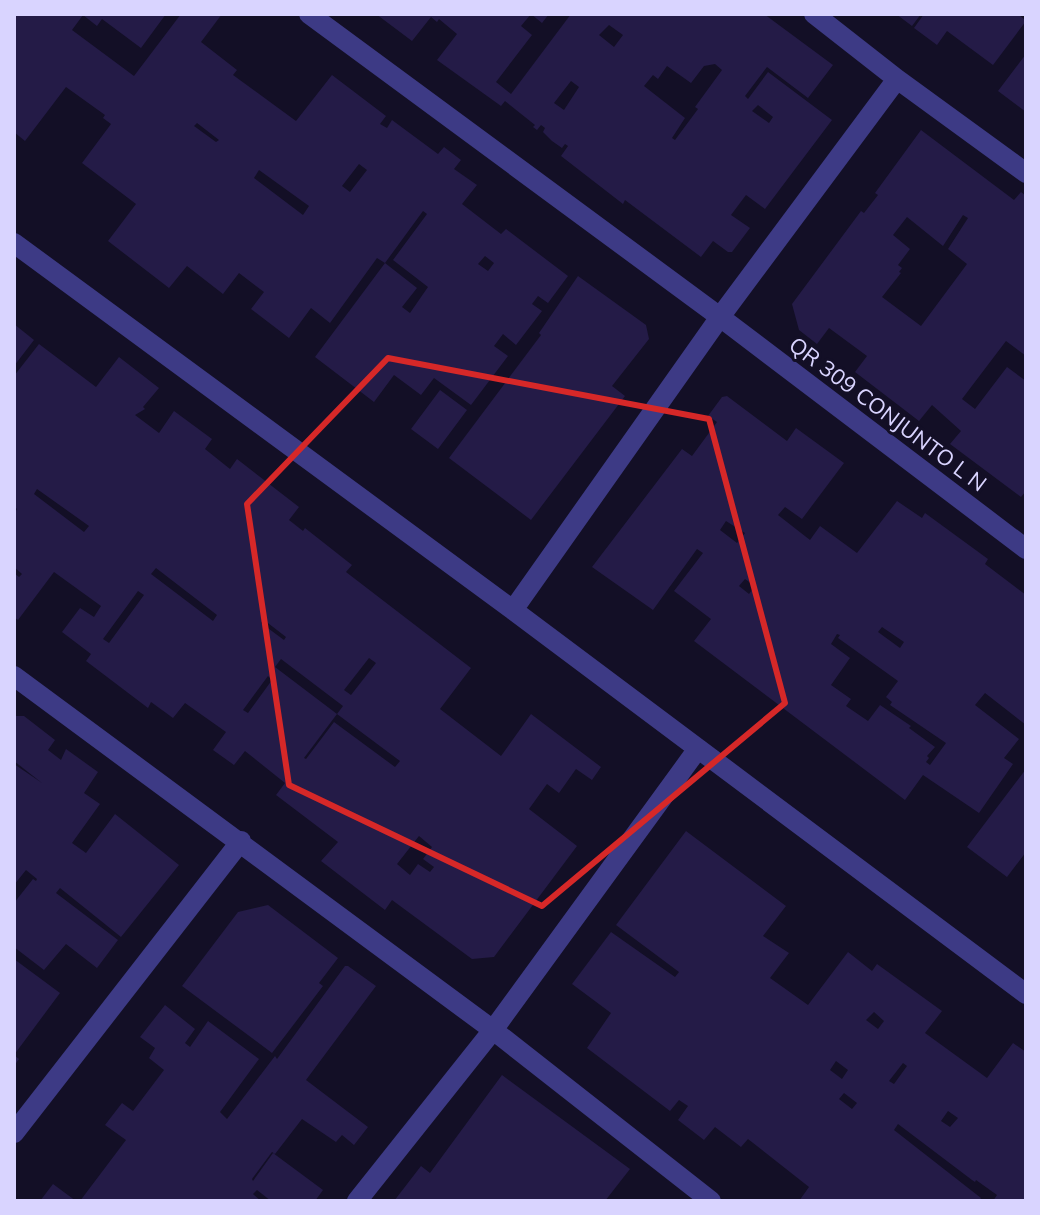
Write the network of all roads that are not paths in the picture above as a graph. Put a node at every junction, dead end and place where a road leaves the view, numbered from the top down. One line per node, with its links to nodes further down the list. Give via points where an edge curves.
1 (309, 14): 6 (street, QR 309 CONJUNTO L N)
2 (814, 14): 3 (street)
3 (897, 79): 4 (street); 6 (street)
4 (1026, 173)
5 (14, 243): 8 (street)
6 (720, 317): 7 (street, QR 309 CONJUNTO L N); 8 (street)
7 (1026, 549)
8 (513, 610): 10 (street)
9 (14, 676): 11 (street)
10 (697, 750): 12 (street); 13 (street)
11 (241, 841): 13 (street); 14 (street)
12 (1026, 994)
13 (493, 1030): 15 (street); 16 (street)
14 (14, 1133)
15 (357, 1201)
16 (711, 1201)

